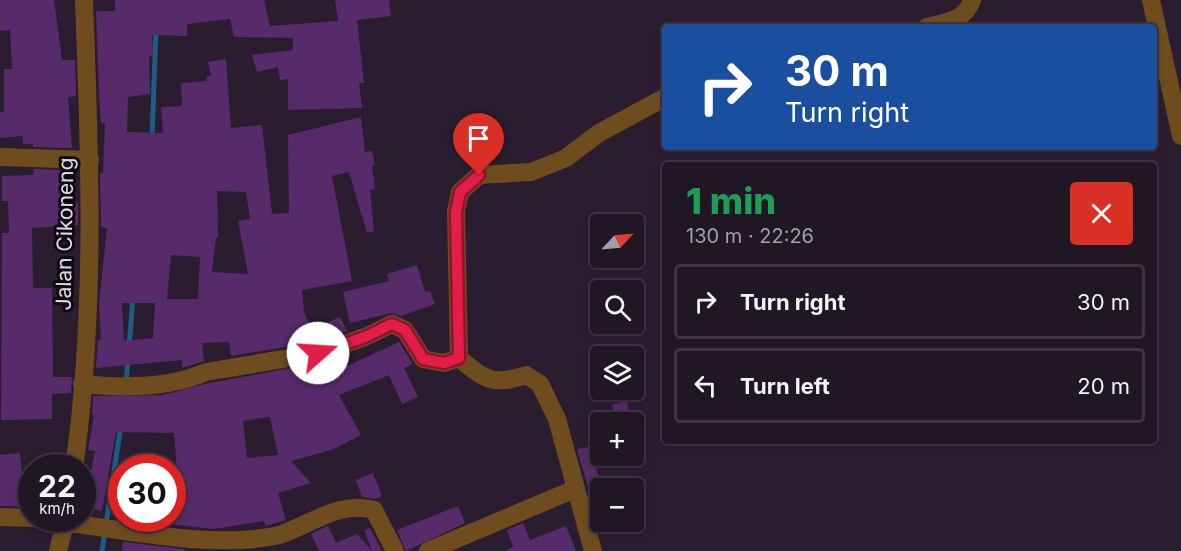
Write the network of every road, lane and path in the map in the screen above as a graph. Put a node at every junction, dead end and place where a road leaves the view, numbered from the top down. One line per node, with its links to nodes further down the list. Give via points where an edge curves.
1 (84, 0): 10 (street, Jalan Cikoneng)
2 (972, 0): 4 (street, via 967,13)
3 (1151, 0): 5 (street)
4 (939, 24)
5 (1156, 24)
6 (1157, 27): 8 (street)
7 (662, 99): 11 (street, via 599,133 566,158 531,172 479,175 460,192 456,212)
8 (1181, 136)
9 (0, 157): 10 (street)
10 (90, 160): 12 (street, Jalan Cikoneng)
11 (459, 358): 12 (street, via 444,363 423,359 405,330 392,324 318,353 129,387); 14 (street, via 485,380 505,382 526,375 540,384 557,418)
12 (82, 384): 13 (street, Jalan Cikoneng)
13 (75, 454)
14 (575, 489): 21 (street); 22 (street)
15 (0, 517): 16 (street)
16 (18, 518)
17 (96, 527): 20 (street, via 186,539 252,540 279,535 358,505 374,510)
18 (63, 532): 19 (street)
19 (58, 551)
20 (395, 551)
21 (428, 551)
22 (593, 551)

